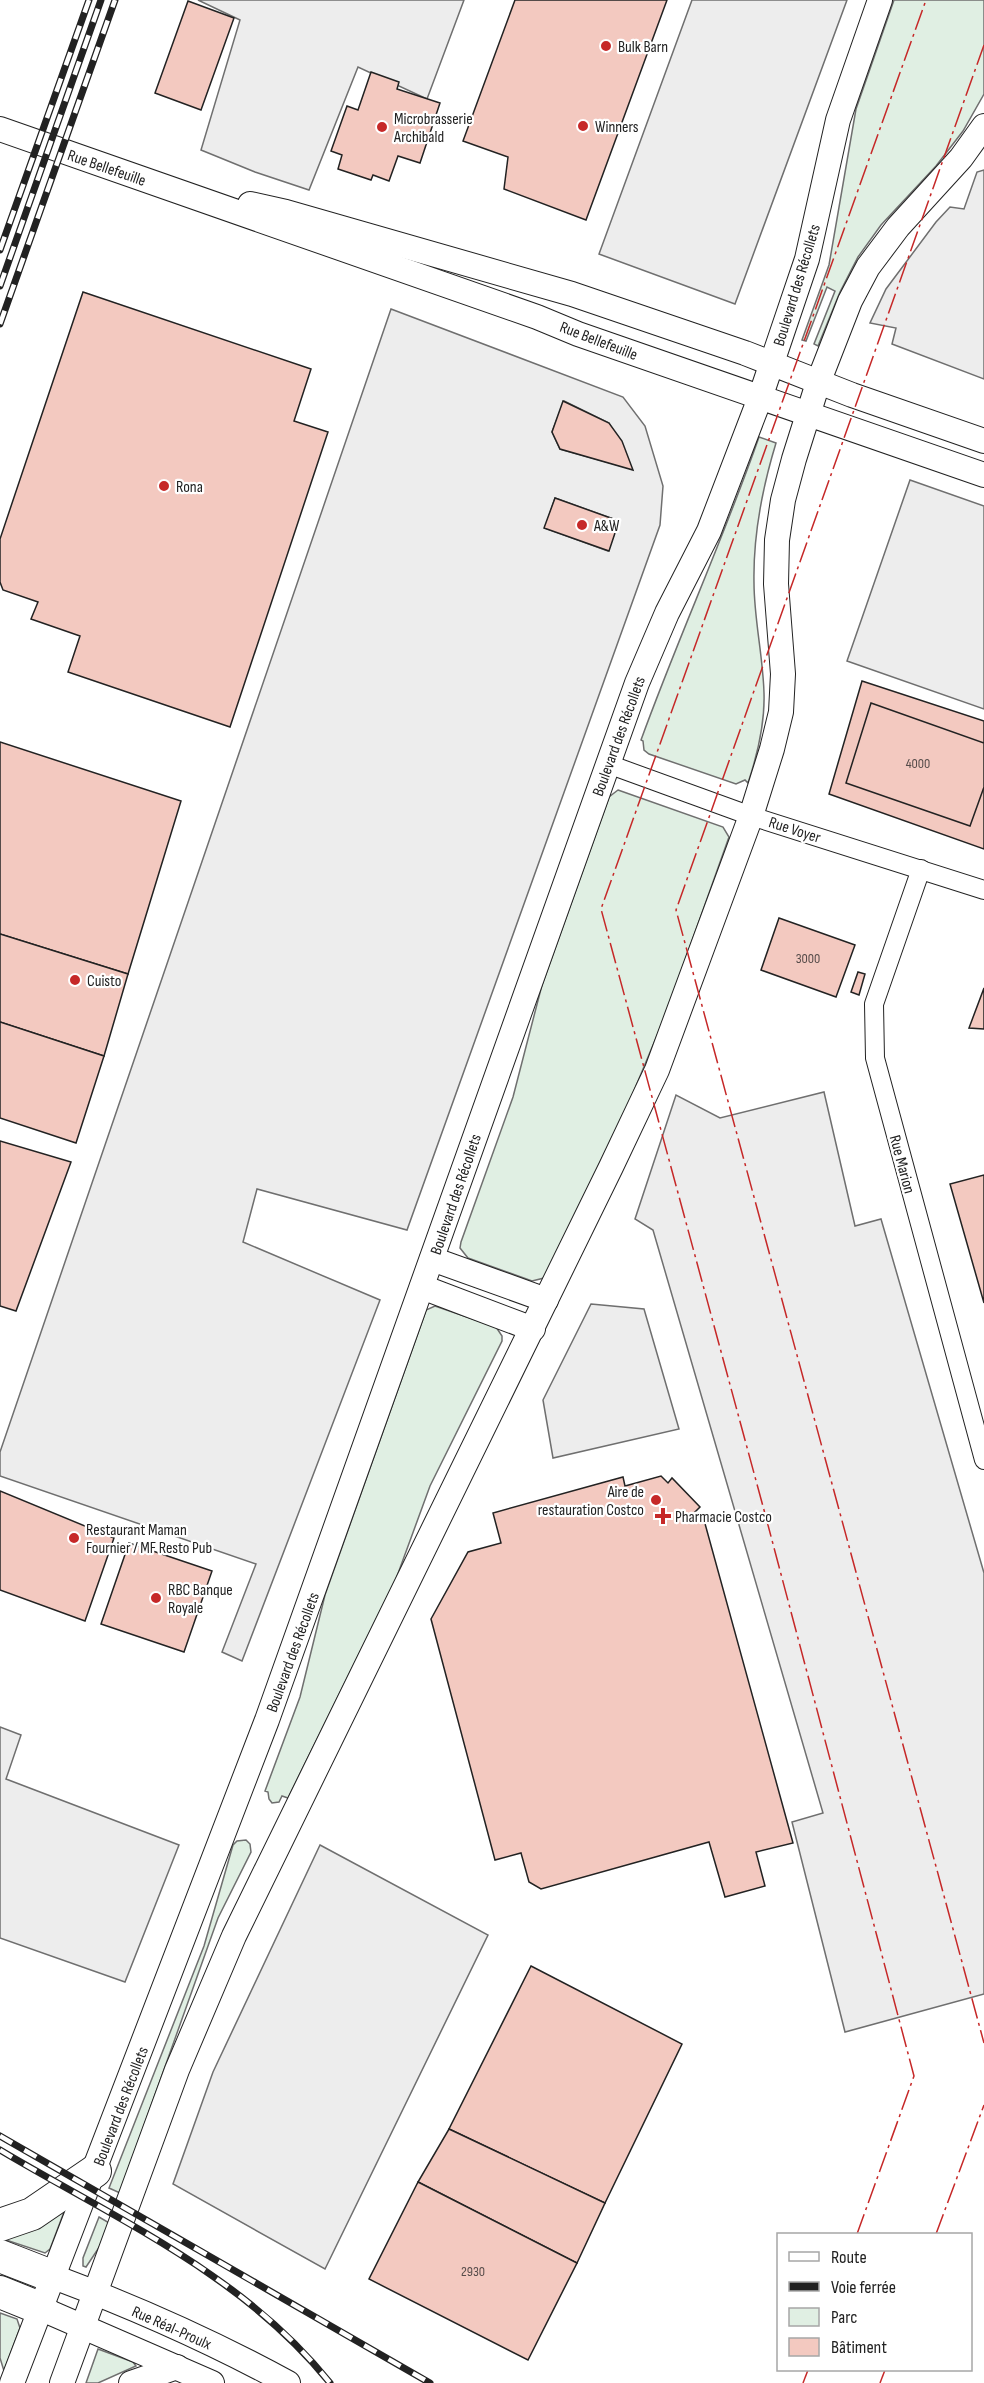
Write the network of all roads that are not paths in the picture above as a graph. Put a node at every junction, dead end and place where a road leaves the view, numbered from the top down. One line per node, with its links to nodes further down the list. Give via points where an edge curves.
1 (880, 0): 5 (main road, Boulevard des Récollets, via 838,120 809,253)
2 (984, 126): 6 (main road, via 872,262 850,301)
3 (0, 129): 4 (main road, Rue Bellefeuille)
4 (215, 205): 5 (main road, Rue Bellefeuille, via 240,202 407,246 572,294); 7 (main road, Rue Bellefeuille)
5 (771, 363): 6 (main road, Rue Bellefeuille); 7 (main road, Boulevard des Récollets)
6 (818, 383): 8 (main road); 9 (main road, Rue Bellefeuille)
7 (760, 398): 8 (main road, Rue Bellefeuille); 11 (main road, Boulevard des Récollets, via 709,531 649,653)
8 (808, 413): 10 (main road, Rue Bellefeuille); 12 (main road, via 788,479 777,540 781,712)
9 (984, 441)
10 (984, 475)
11 (608, 764): 12 (street, Rue Voyer); 15 (main road, Boulevard des Récollets)
12 (751, 816): 13 (street, Rue Voyer); 17 (main road, via 657,1070)
13 (921, 869): 14 (street, Rue Voyer); 19 (street, Rue Marion, via 874,1004 875,1058)
14 (984, 890)
15 (432, 1259): 16 (main road, Boulevard des Récollets); 17 (main road)
16 (422, 1287): 18 (main road); 20 (main road, Boulevard des Récollets, via 267,1720)
17 (546, 1300): 18 (main road)
18 (532, 1329): 25 (main road, via 234,1936 177,2070)
19 (984, 1460)
20 (95, 2171): 21 (highway, via 39,2210); 23 (main road, Boulevard des Récollets)
21 (0, 2224)
22 (0, 2256): 23 (highway)
23 (54, 2277): 25 (main road, Rue Réal-Proulx); 26 (main road, Boulevard des Récollets)
24 (0, 2292): 26 (highway)
25 (96, 2292): 27 (main road); 33 (main road, Rue Réal-Proulx)
26 (42, 2309): 27 (main road); 29 (main road, Boulevard des Récollets)
27 (83, 2325): 28 (main road); 30 (main road)
28 (177, 2367): 31 (main road); 32 (main road)
29 (12, 2383)
30 (62, 2383)
31 (131, 2383)
32 (212, 2383)
33 (288, 2383)

